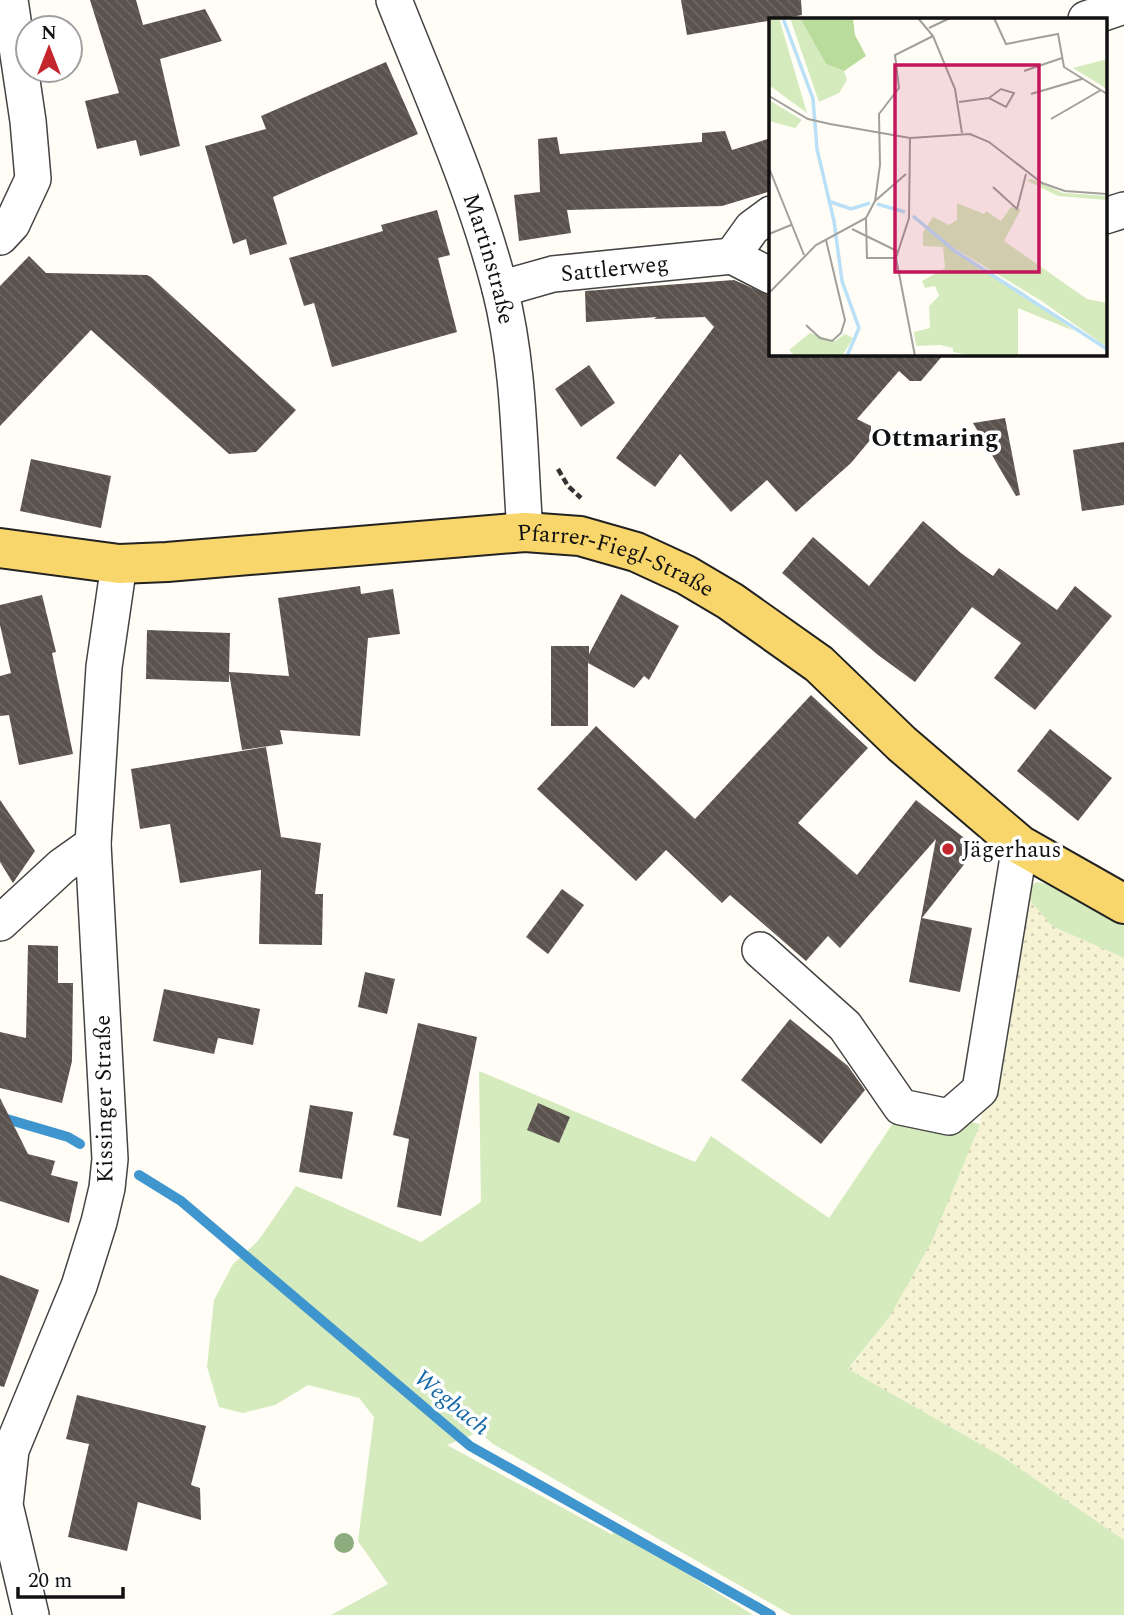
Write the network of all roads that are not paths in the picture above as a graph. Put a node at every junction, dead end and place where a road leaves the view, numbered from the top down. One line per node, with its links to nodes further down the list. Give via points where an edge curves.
1 (10, 0): 8 (street, via 33,179 12,224)
2 (394, 0): 11 (street, Martinstraße, via 467,187)
3 (1124, 6): 4 (street)
4 (1089, 18)
5 (1124, 210): 7 (street)
6 (769, 215): 9 (street, via 752,228)
7 (1106, 216)
8 (0, 237)
9 (732, 256): 10 (street); 11 (street, Sattlerweg, via 553,274)
10 (769, 275)
11 (500, 289): 12 (street, Martinstraße, via 515,371)
12 (525, 532): 14 (main road, Pfarrer-Fiegl-Straße); 16 (main road, Pfarrer-Fiegl-Straße, via 580,536 636,552 730,601 819,664 902,744)
13 (0, 548): 14 (main road, Pfarrer-Fiegl-Straße)
14 (119, 564): 15 (street, Kissinger Straße, via 104,667)
15 (93, 844): 18 (street); 20 (street, Kissinger Straße, via 110,1159 107,1188 79,1286)
16 (1020, 845): 17 (main road, Pfarrer-Fiegl-Straße); 19 (street, via 980,1090 949,1117 901,1107 845,1026)
17 (1124, 904)
18 (0, 923)
19 (760, 950)
20 (6, 1447): 21 (street, Kissinger Straße)
21 (3, 1505): 22 (street, Kissinger Straße)
22 (32, 1615)

